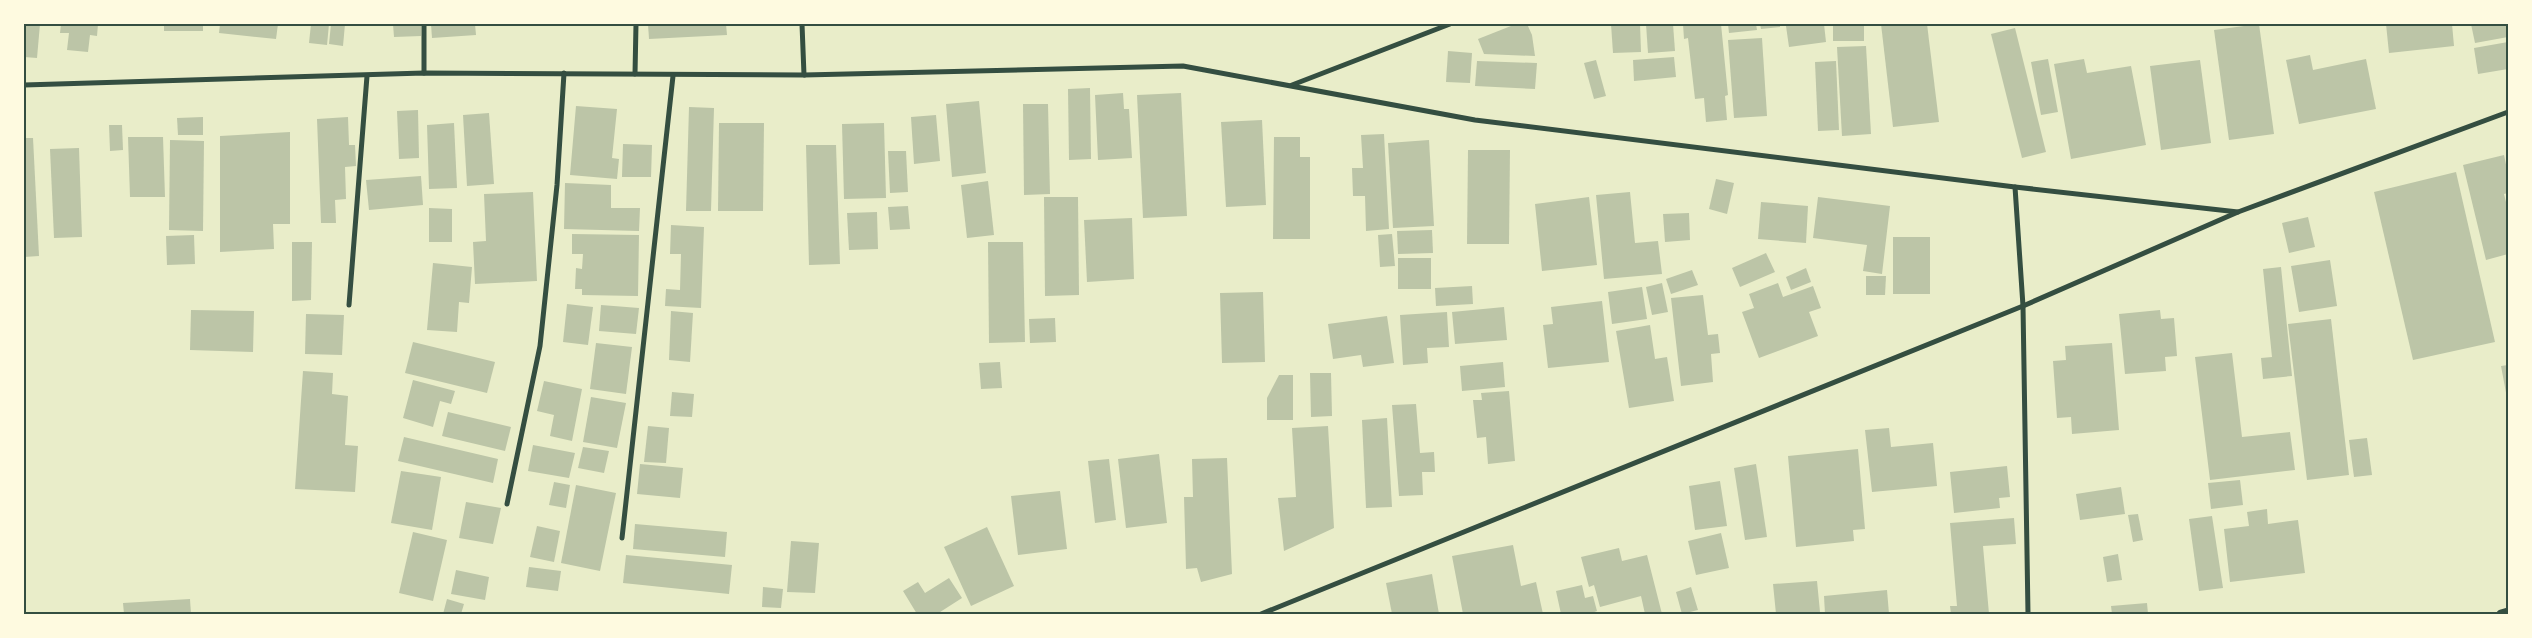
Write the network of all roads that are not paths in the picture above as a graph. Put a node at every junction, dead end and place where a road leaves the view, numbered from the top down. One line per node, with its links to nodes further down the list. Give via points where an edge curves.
1 (424, 24): 5 (street)
2 (636, 24): 7 (street)
3 (802, 24): 8 (street)
4 (1450, 24): 12 (street)
5 (424, 73): 6 (street); 9 (street)
6 (564, 73): 7 (street); 18 (street, via 557,185 540,346)
7 (635, 74): 10 (street)
8 (804, 75): 10 (street); 12 (street, via 1183,66)
9 (366, 76): 11 (street); 16 (street)
10 (673, 76): 19 (street)
11 (24, 85)
12 (1292, 85): 14 (street, via 1475,120)
13 (2508, 112): 15 (street)
14 (2015, 187): 15 (street); 17 (street)
15 (2238, 212): 17 (street)
16 (349, 305)
17 (2023, 306): 21 (street); 22 (street)
18 (507, 504)
19 (622, 538)
20 (2508, 612): 23 (street)
21 (1261, 614)
22 (2028, 614)
23 (2502, 614)

